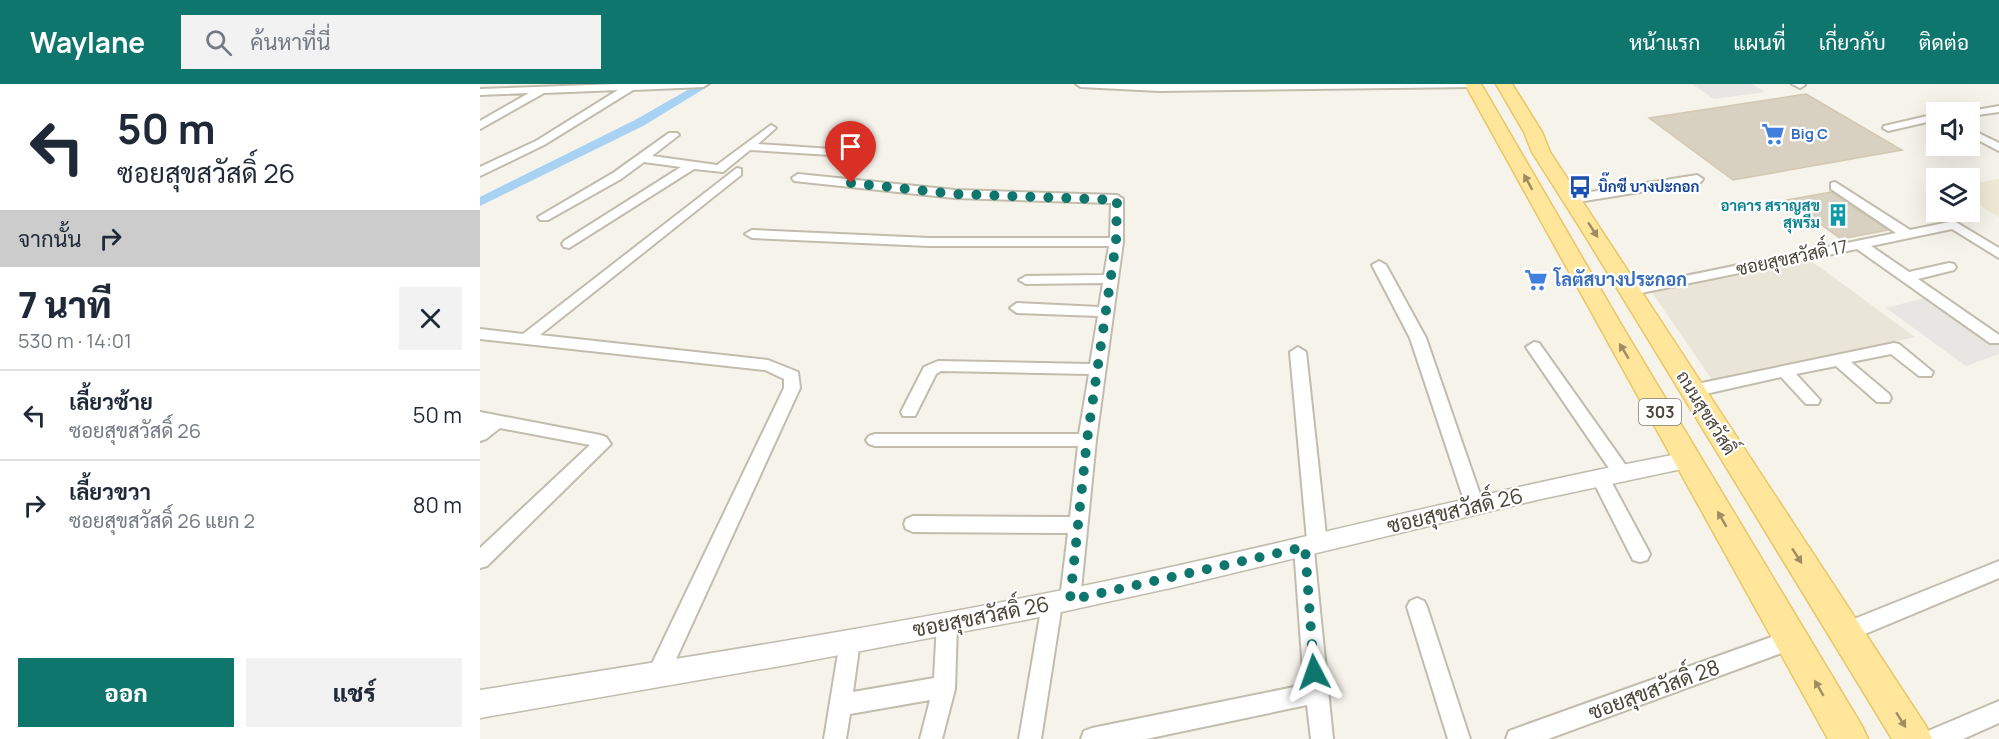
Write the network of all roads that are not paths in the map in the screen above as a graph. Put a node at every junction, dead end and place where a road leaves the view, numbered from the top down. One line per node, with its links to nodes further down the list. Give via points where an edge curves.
1 (703, 84): 6 (street)
2 (1081, 84): 3 (street, via 1159,88)
3 (1473, 84): 61 (main road, 303, one-way to 3)
4 (1492, 84): 18 (main road, 303)
5 (1504, 84): 18 (main road, ถนนสุขสวัสดิ์ / 303, via 1533,132)
6 (631, 87): 7 (street); 23 (street, via 540,143)
7 (542, 90): 8 (street); 12 (street)
8 (480, 92)
9 (1999, 109): 10 (street)
10 (1980, 112)
11 (1926, 119): 14 (street)
12 (480, 126)
13 (771, 128): 17 (street)
14 (1888, 128)
15 (673, 135): 21 (street)
16 (1980, 138): 19 (street)
17 (749, 147): 20 (street); 22 (street, via 719,169)
18 (1537, 147): 28 (main road, ถนนสุขสวัสดิ์ / 303)
19 (1999, 148)
20 (831, 152)
21 (640, 158): 22 (street); 29 (street, via 617,176)
22 (692, 165): 33 (street)
23 (480, 172)
24 (737, 172): 45 (street)
25 (798, 178): 32 (street, via 955,194 1117,200)
26 (1697, 179): 28 (street)
27 (1835, 186): 31 (street, via 1887,216)
28 (1572, 199): 41 (main road, ถนนสุขสวัสดิ์ / 303, one-way to 41)
29 (544, 218)
30 (752, 234): 32 (street, via 928,242)
31 (1907, 234): 34 (street, ซอยสุขสวัสดิ์ 17); 35 (street, ซอยสุขสวัสดิ์ 17, via 1954,225)
32 (1116, 242): 39 (street)
33 (569, 244)
34 (1859, 244): 38 (street); 41 (street, ซอยสุขสวัสดิ์ 17)
35 (1999, 254)
36 (1379, 265): 63 (street, via 1418,338)
37 (1949, 267): 38 (street)
38 (1907, 277): 46 (street)
39 (1110, 279): 40 (street); 43 (street)
40 (1026, 280)
41 (1631, 291): 53 (main road, ถนนสุขสวัสดิ์ / 303)
42 (1017, 308): 43 (street)
43 (1106, 312): 50 (street)
44 (480, 334): 45 (street)
45 (527, 338): 76 (street, via 768,365 792,376 792,388)
46 (1995, 339)
47 (1534, 347): 62 (street)
48 (1298, 352): 66 (street)
49 (1839, 360): 51 (street); 52 (street, via 1894,348); 54 (street)
50 (1097, 369): 56 (street, via 941,365 930,371); 60 (street)
51 (1784, 371): 53 (street); 55 (street)
52 (1925, 372)
53 (1692, 391): 73 (main road, ถนนสุขสวัสดิ์ / 303, one-way to 73)
54 (1884, 398)
55 (1812, 400)
56 (909, 412)
57 (488, 420): 58 (street); 68 (street, via 602,444)
58 (480, 435)
59 (875, 440): 60 (street)
60 (1087, 440): 65 (street)
61 (1688, 460): 62 (street, ซอยสุขสวัสดิ์ 26); 74 (main road, 303, one-way to 61)
62 (1610, 475): 63 (street, ซอยสุขสวัสดิ์ 26); 67 (street)
63 (1475, 506): 66 (street, ซอยสุขสวัสดิ์ 26)
64 (913, 524): 65 (street)
65 (1077, 525): 70 (street)
66 (1311, 546): 70 (street, ซอยสุขสวัสดิ์ 26); 78 (street)
67 (1640, 554)
68 (480, 560)
69 (1999, 569): 73 (street)
70 (1061, 602): 72 (street, ซอยสุขสวัสดิ์ 26); 84 (street)
71 (1417, 607): 87 (street)
72 (947, 624): 75 (street, ซอยสุขสวัสดิ์ 26); 77 (street)
73 (1846, 632): 90 (main road, ถนนสุขสวัสดิ์ / 303, one-way to 90)
74 (1791, 640): 88 (street, ซอยสุขสวัสดิ์ 28); 89 (main road, 303, one-way to 74)
75 (850, 641): 76 (street, ซอยสุขสวัสดิ์ 26); 79 (street)
76 (658, 674): 80 (street, ซอยสุขสวัสดิ์ 26)
77 (944, 687): 79 (street); 83 (street)
78 (1316, 693): 85 (street); 86 (street)
79 (840, 705): 82 (street)
80 (484, 707)
81 (1999, 712): 91 (street)
82 (836, 739)
83 (931, 739)
84 (1030, 739)
85 (1092, 739)
86 (1322, 739)
87 (1459, 739)
88 (1517, 739)
89 (1849, 739)
90 (1913, 739)
91 (1936, 739)

